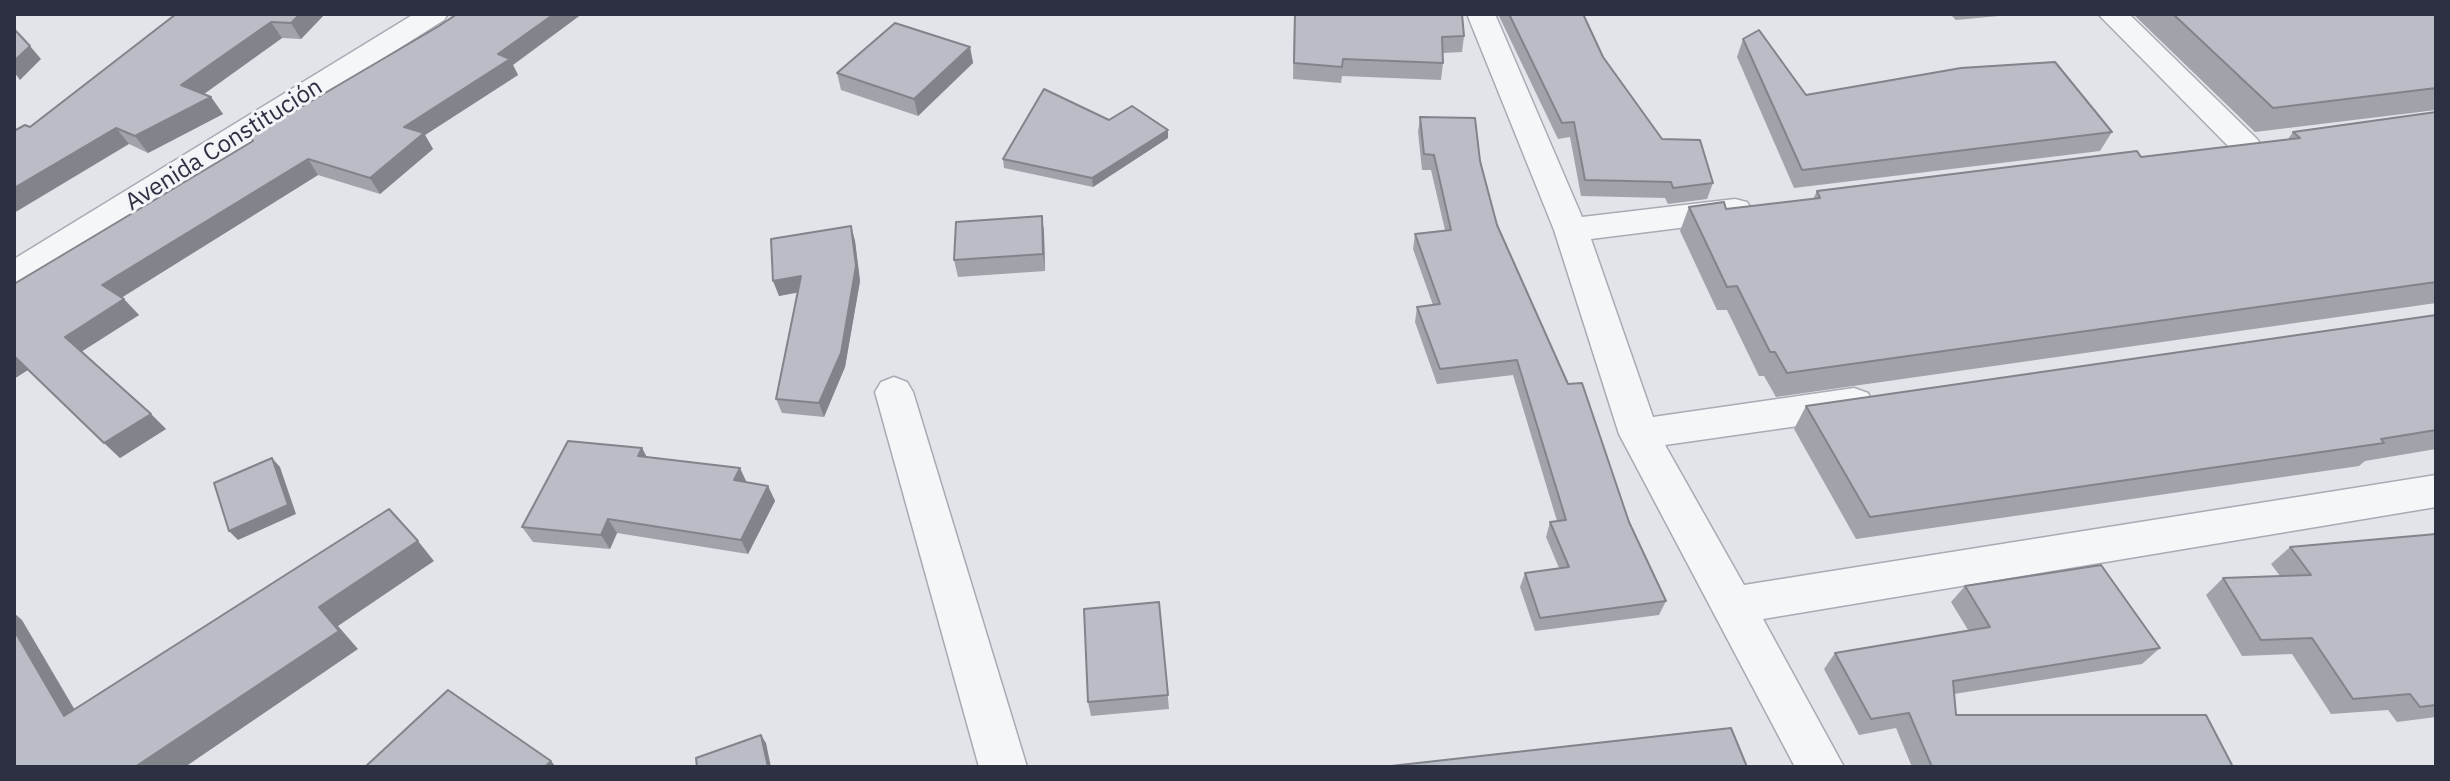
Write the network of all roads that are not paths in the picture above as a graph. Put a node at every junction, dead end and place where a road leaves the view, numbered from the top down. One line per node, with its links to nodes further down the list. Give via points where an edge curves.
1 (434, 14): 7 (street, Avenida Constitución)
2 (1481, 14): 6 (street)
3 (2112, 14): 4 (street, via 2262,144)
4 (2199, 152)
5 (1759, 207): 6 (street)
6 (1571, 230): 10 (street)
7 (14, 275)
8 (894, 392): 13 (street)
9 (1889, 398): 10 (street)
10 (1639, 434): 12 (street)
11 (2436, 491): 12 (street)
12 (1731, 606): 14 (street)
13 (1003, 767)
14 (1820, 767)

